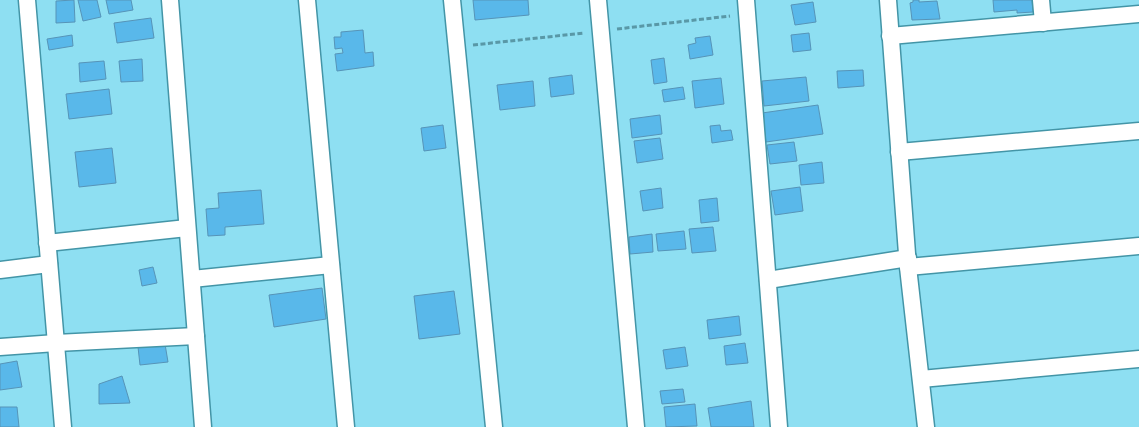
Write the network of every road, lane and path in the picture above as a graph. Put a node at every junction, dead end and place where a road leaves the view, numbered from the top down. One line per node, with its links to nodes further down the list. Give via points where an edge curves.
1 (27, 0): 15 (street)
2 (170, 0): 14 (street)
3 (307, 0): 19 (street)
4 (452, 0): 31 (street)
5 (598, 0): 32 (street)
6 (746, 0): 22 (street)
7 (888, 0): 11 (street)
8 (1041, 0): 10 (street)
9 (1139, 14): 10 (street)
10 (1043, 23): 11 (street)
11 (890, 36): 13 (street)
12 (1139, 131): 13 (street)
13 (899, 152): 17 (street)
14 (187, 228): 15 (street); 21 (street)
15 (47, 243): 18 (street)
16 (1139, 246): 17 (street)
17 (908, 263): 22 (street); 27 (street)
18 (49, 264): 20 (street); 24 (street)
19 (331, 264): 21 (street); 30 (street)
20 (0, 270)
21 (192, 279): 23 (street)
22 (768, 280): 33 (street)
23 (196, 336): 24 (street); 29 (street)
24 (56, 343): 25 (street); 28 (street)
25 (0, 347)
26 (1139, 359): 27 (street)
27 (921, 379): 34 (street)
28 (63, 427)
29 (202, 427)
30 (346, 427)
31 (494, 427)
32 (636, 427)
33 (779, 427)
34 (926, 427)

